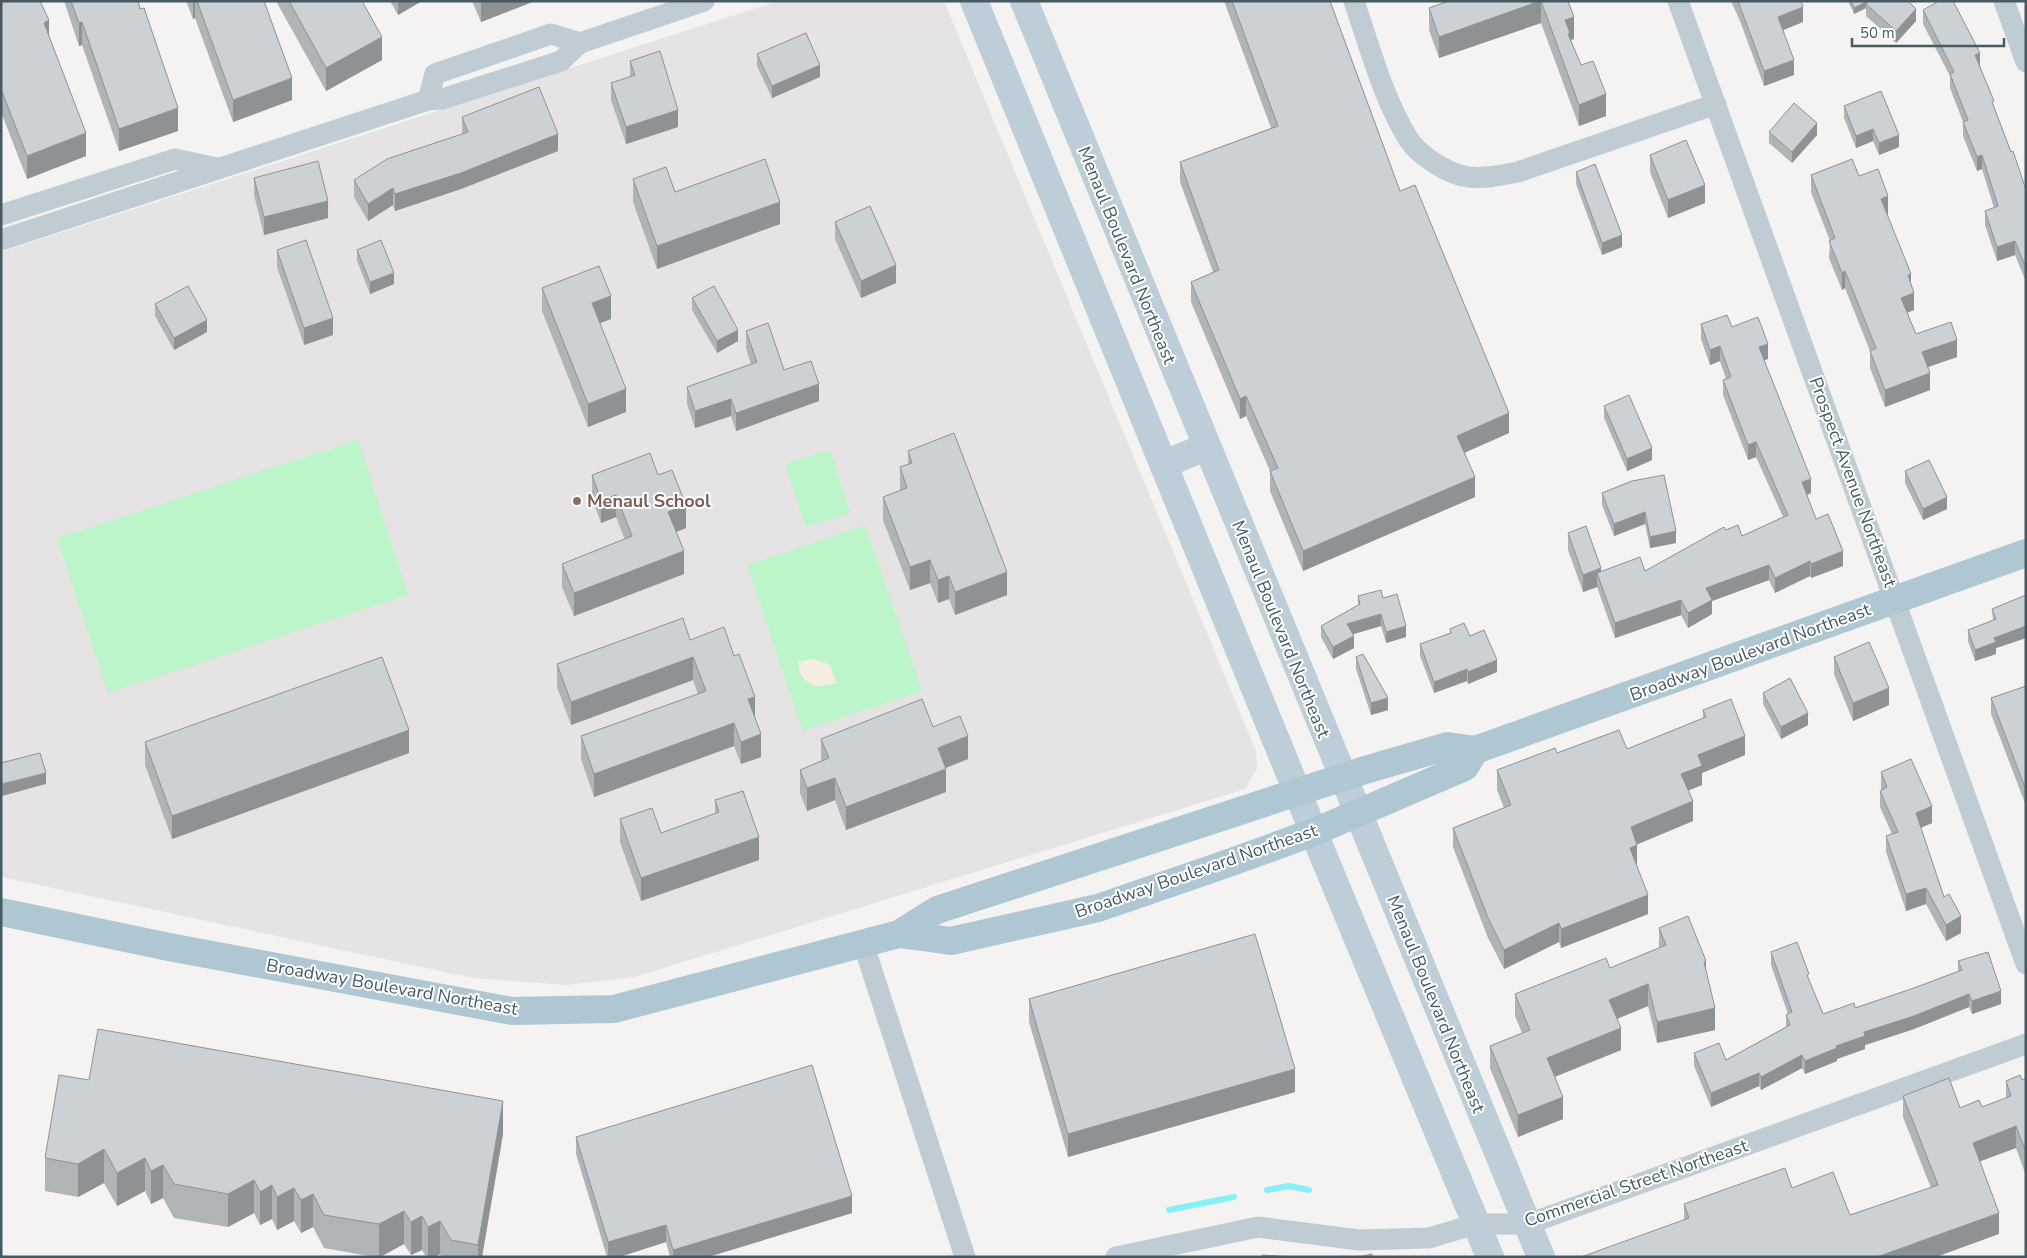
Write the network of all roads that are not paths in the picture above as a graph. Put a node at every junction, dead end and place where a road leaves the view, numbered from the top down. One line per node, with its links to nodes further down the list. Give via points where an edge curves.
1 (704, 1): 7 (street)
2 (974, 1): 15 (main road)
3 (1024, 1): 14 (main road, Menaul Boulevard Northeast)
4 (1354, 1): 10 (street, via 1392,107 1410,141 1434,164 1448,172 1468,177 1518,172)
5 (1678, 1): 10 (street, Prospect Avenue Northeast)
6 (2004, 1): 8 (street)
7 (580, 43): 9 (street, via 561,61 442,99); 9 (street, via 551,34 435,74)
8 (2026, 62)
9 (428, 100): 11 (street)
10 (1716, 104): 17 (street, Prospect Avenue Northeast)
11 (217, 168): 12 (street, via 175,159); 13 (street)
12 (1, 215)
13 (1, 240)
14 (1206, 447): 15 (main road); 19 (main road, Menaul Boulevard Northeast)
15 (1164, 464): 20 (main road)
16 (2026, 553): 17 (main road, Broadway Boulevard Northeast)
17 (1896, 600): 18 (main road, Broadway Boulevard Northeast); 26 (street, Prospect Avenue Northeast)
18 (1475, 750): 19 (main road, Broadway Boulevard Northeast, via 1448,746); 21 (main road, Broadway Boulevard Northeast, via 1464,767)
19 (1342, 777): 20 (main road, Broadway Boulevard Northeast); 21 (main road, Menaul Boulevard Northeast)
20 (1298, 791): 22 (main road); 24 (main road, Broadway Boulevard Northeast, via 937,910)
21 (1357, 813): 22 (main road, Broadway Boulevard Northeast); 29 (main road, Menaul Boulevard Northeast)
22 (1314, 832): 24 (main road, Broadway Boulevard Northeast, via 1098,908 950,941); 28 (main road)
23 (1, 912): 25 (main road, Broadway Boulevard Northeast, via 189,951 512,1011 614,1009)
24 (899, 934): 25 (main road, Broadway Boulevard Northeast)
25 (863, 943): 30 (street)
26 (2026, 964)
27 (2026, 1044): 29 (street, Commercial Street Northeast)
28 (1476, 1224): 29 (street, Commercial Street Northeast); 31 (street, Commercial Street Northeast, via 1429,1238 1359,1240 1258,1227); 32 (main road)
29 (1528, 1224): 33 (main road, Menaul Boulevard Northeast)
30 (965, 1257)
31 (1116, 1257)
32 (1490, 1257)
33 (1541, 1257)

